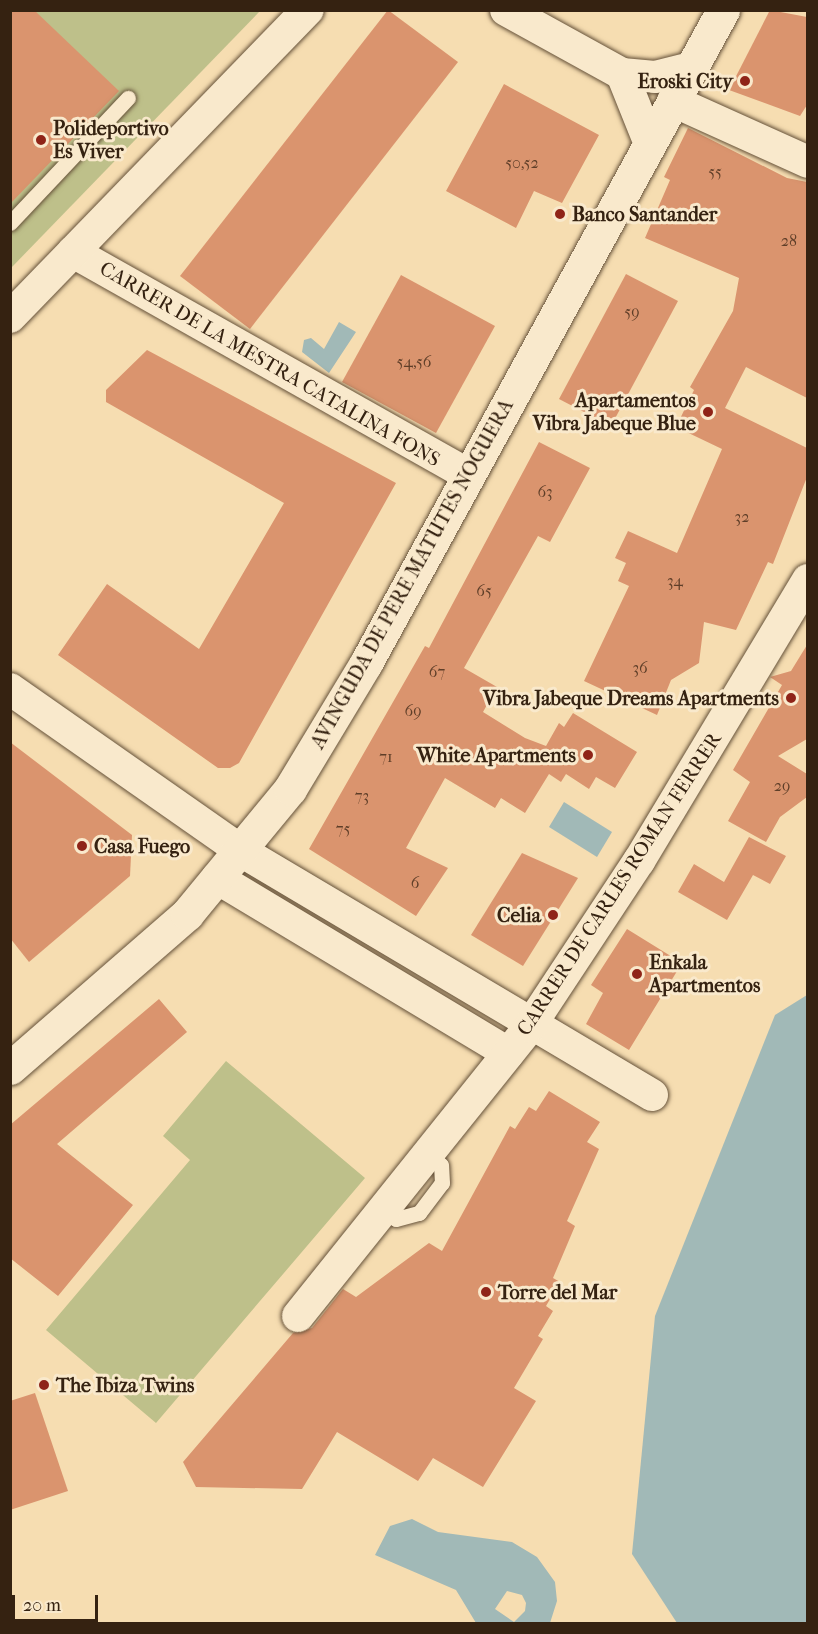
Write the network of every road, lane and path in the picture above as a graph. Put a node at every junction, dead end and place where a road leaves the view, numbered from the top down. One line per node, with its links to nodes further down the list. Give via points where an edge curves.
1 (308, 10): 11 (street)
2 (506, 10): 5 (street)
3 (723, 10): 4 (street, AVINGUDA DE PERE MATUTES NOGUERA)
4 (691, 68): 5 (street, via 655,77); 7 (street, AVINGUDA DE PERE MATUTES NOGUERA)
5 (622, 74): 8 (street)
6 (128, 98): 10 (lane)
7 (673, 101): 8 (street, AVINGUDA DE PERE MATUTES NOGUERA); 9 (street)
8 (650, 144): 13 (street, AVINGUDA DE PERE MATUTES NOGUERA)
9 (807, 162)
10 (10, 223)
11 (73, 252): 12 (street); 13 (street, CARRER DE LA MESTRA CATALINA FONS)
12 (11, 316)
13 (468, 476): 16 (street, AVINGUDA DE PERE MATUTES NOGUERA, via 324,735)
14 (807, 580): 18 (street, CARRER DE CARLES ROMAN FERRER, via 639,861)
15 (10, 689): 16 (street)
16 (240, 851): 17 (street, AVINGUDA DE PERE MATUTES NOGUERA); 18 (street)
17 (217, 878): 19 (street); 20 (street, AVINGUDA DE PERE MATUTES NOGUERA, via 136,962)
18 (530, 1026): 19 (street, CARRER DE CARLES ROMAN FERRER); 21 (street)
19 (508, 1053): 22 (street, CARRER DE CARLES ROMAN FERRER)
20 (10, 1068)
21 (652, 1095)
22 (298, 1316)

